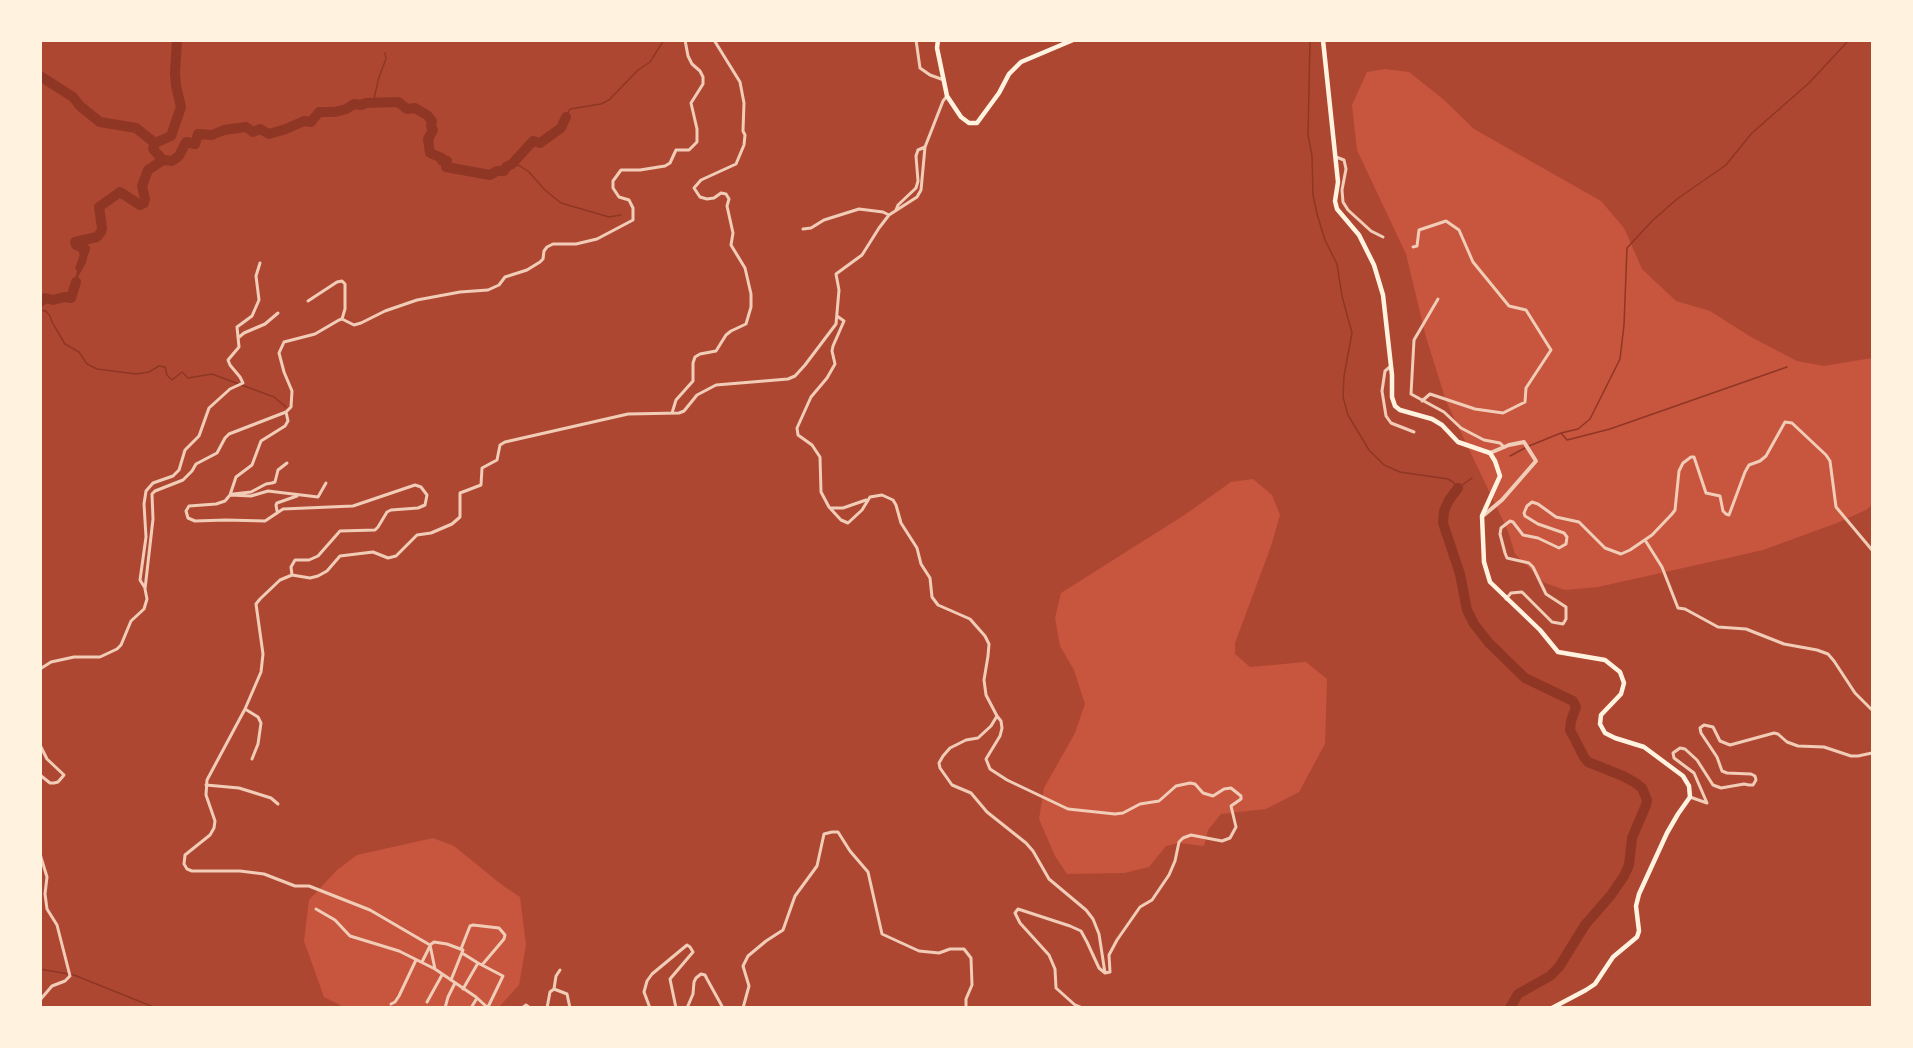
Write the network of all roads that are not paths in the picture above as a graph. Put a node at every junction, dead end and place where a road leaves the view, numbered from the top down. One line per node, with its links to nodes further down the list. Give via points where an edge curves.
1 (685, 40): 21 (street, via 688,56 703,77 691,103 697,142 689,150 676,150 665,166 621,170 613,188 619,197 629,200 633,220 597,239 553,244 544,251 540,262 505,277 488,290 417,300 354,325)
2 (714, 40): 26 (street, via 740,82 744,145 736,164 701,180 694,188 700,197 714,198 721,193 729,200 731,245 745,268 751,307 746,324 726,335 716,351 695,357 693,381 676,400)
3 (916, 40): 7 (street, via 920,68)
4 (938, 40): 7 (main road)
5 (1073, 40): 8 (main road, via 1021,62 978,123 961,117)
6 (1323, 40): 10 (main road)
7 (944, 80): 8 (main road)
8 (947, 96): 9 (street)
9 (925, 147): 11 (street, via 921,190); 11 (street, via 916,156 916,188 897,205)
10 (1335, 157): 14 (street, via 1344,160 1346,169 1343,202 1371,231); 23 (main road, via 1336,209 1359,235 1374,265 1383,295)
11 (896, 211): 12 (street)
12 (889, 215): 13 (street, via 859,209); 20 (street, via 862,255 836,274)
13 (803, 228)
14 (1383, 237)
15 (1413, 248): 24 (street, via 1417,246 1419,230 1446,221 1459,230 1473,262 1509,306 1526,310 1551,350 1526,388 1525,402 1503,413 1475,409 1430,394)
16 (260, 263): 22 (street, via 254,276 259,300 252,316 237,327)
17 (1438, 299): 24 (street, via 1414,340 1411,394)
18 (316, 303): 21 (street, via 310,300 342,281)
19 (278, 313): 22 (street)
20 (837, 316): 26 (street, via 829,335 795,376 716,386 696,395 684,411); 35 (street, via 844,321 833,346 835,364 811,397 796,428 798,435 818,453 821,492)
21 (342, 319): 25 (street, via 315,334 284,342 279,353 292,391 291,407)
22 (238, 338): 41 (street, via 238,347 228,360 243,383 209,408 199,436 185,450 179,470 146,491 146,537 140,580)
23 (1391, 366): 27 (street, via 1385,371 1382,392 1386,416 1391,423); 29 (main road, via 1395,406 1432,419 1458,442)
24 (1422, 401): 28 (street, via 1444,412 1461,428)
25 (286, 412): 32 (street, via 288,422 260,443 252,465 236,477); 41 (street, via 229,434 217,453 196,464 183,480 152,494)
26 (672, 413): 40 (street, via 628,414 505,442 500,445 498,458 482,468 481,485 460,493 460,517 452,524 417,535 396,556 352,554 338,557 318,576)
27 (1414, 432)
28 (1504, 447): 29 (street); 37 (street, via 1526,443 1536,461 1502,500)
29 (1490, 453): 37 (main road, via 1500,476)
30 (287, 464): 32 (street, via 278,470 275,482)
31 (326, 483): 33 (street, via 318,497)
32 (230, 495): 33 (street, via 251,496 268,491); 36 (street, via 221,503 189,506 188,518 260,521)
33 (298, 495): 36 (street, via 276,505)
34 (867, 500): 35 (street); 35 (street, via 848,523); 47 (street, via 882,495 893,500 930,578 932,597 938,605 970,619 985,636 986,695)
35 (830, 508)
36 (277, 512): 40 (street, via 353,506 415,485 427,495 425,505 418,508 387,512 375,530 340,531 318,556 295,560)
37 (1482, 516): 42 (main road, via 1484,562 1490,582)
38 (1645, 540): 39 (street, via 1675,510 1679,471 1691,457 1706,493 1720,496 1723,511 1729,515 1744,472 1766,456 1785,422 1792,423 1826,455 1836,507); 42 (street, via 1621,554 1605,548 1579,522 1556,517 1532,502 1525,516 1564,533 1566,544 1559,548 1523,535 1510,520 1500,534 1505,554 1533,567 1546,594 1566,608 1566,619 1563,624 1552,622 1522,592 1511,593); 46 (street, via 1662,567 1678,608 1718,627 1746,629 1784,644 1828,654)
39 (1872, 550)
40 (292, 575): 45 (street, via 280,580 256,604 263,663)
41 (145, 588): 43 (street, via 144,609 131,621 117,649 100,657 51,662)
42 (1506, 599): 54 (main road, via 1558,652 1605,660 1620,672 1624,683 1621,694 1601,715 1605,733 1644,747 1683,776)
43 (40, 669)
44 (40, 708): 48 (street)
45 (245, 709): 51 (street, via 261,723); 53 (street)
46 (1872, 710)
47 (997, 716): 65 (street, via 978,738 950,748 942,756 940,768 952,785 971,793 987,812 1026,843 1049,879 1086,910 1099,934); 65 (street, via 1002,728 986,759 990,769 1068,809 1123,813 1147,801 1159,801 1176,786 1190,783 1214,796 1231,788 1241,796 1231,806 1236,827 1230,838 1222,841 1191,836 1179,842 1169,875 1117,940 1109,955 1110,972)
48 (40, 734)
49 (40, 745): 52 (street, via 47,759 64,775 58,783)
50 (1872, 753): 54 (street, via 1851,756 1824,747 1798,746 1774,733 1731,745 1720,741 1713,727 1704,725 1701,733 1722,771 1751,774 1756,780 1753,785 1713,785 1697,760 1680,748 1672,753 1674,758 1694,772 1707,802)
51 (252, 759)
52 (40, 776)
53 (206, 785): 55 (street, via 239,788); 58 (street, via 214,828 185,855 184,864 189,870 264,874 296,886 309,886 370,910)
54 (1690, 797): 88 (main road, via 1667,833 1639,894 1637,937 1613,957 1595,984)
55 (278, 804)
56 (40, 854): 71 (street, via 47,877 46,909 57,925 70,974)
57 (316, 909): 60 (street, via 335,920 350,936)
58 (430, 945): 59 (street, via 434,942); 61 (street); 63 (street)
59 (462, 951): 62 (street); 62 (street, via 470,926 499,928 504,939); 67 (street)
60 (416, 960): 61 (street); 73 (street)
61 (422, 962): 63 (street)
62 (480, 964): 68 (street); 74 (street, via 503,976)
63 (435, 969): 66 (street)
64 (560, 970): 69 (street)
65 (1104, 973): 87 (street, via 1081,931 1016,910 1020,923 1049,955 1056,988)
66 (442, 975): 67 (street); 72 (street)
67 (453, 982): 68 (street); 75 (street)
68 (463, 989): 70 (street)
69 (554, 989): 79 (street); 80 (street, via 567,994)
70 (477, 998): 74 (street); 76 (street)
71 (40, 1000)
72 (427, 1002)
73 (392, 1004)
74 (488, 1007)
75 (445, 1008)
76 (471, 1008)
77 (522, 1008): 78 (street)
78 (530, 1008)
79 (547, 1008)
80 (570, 1008)
81 (650, 1008): 82 (street, via 644,992 647,981 687,945 693,952 670,979)
82 (676, 1008)
83 (687, 1008): 84 (street, via 694,982 701,974)
84 (723, 1008)
85 (743, 1008): 86 (street, via 749,986 743,966 748,956 783,930 795,896 817,866 824,834 832,832 838,832 868,872 882,934 919,951 964,949 971,958 972,985)
86 (966, 1008)
87 (1082, 1008)
88 (1552, 1008)

